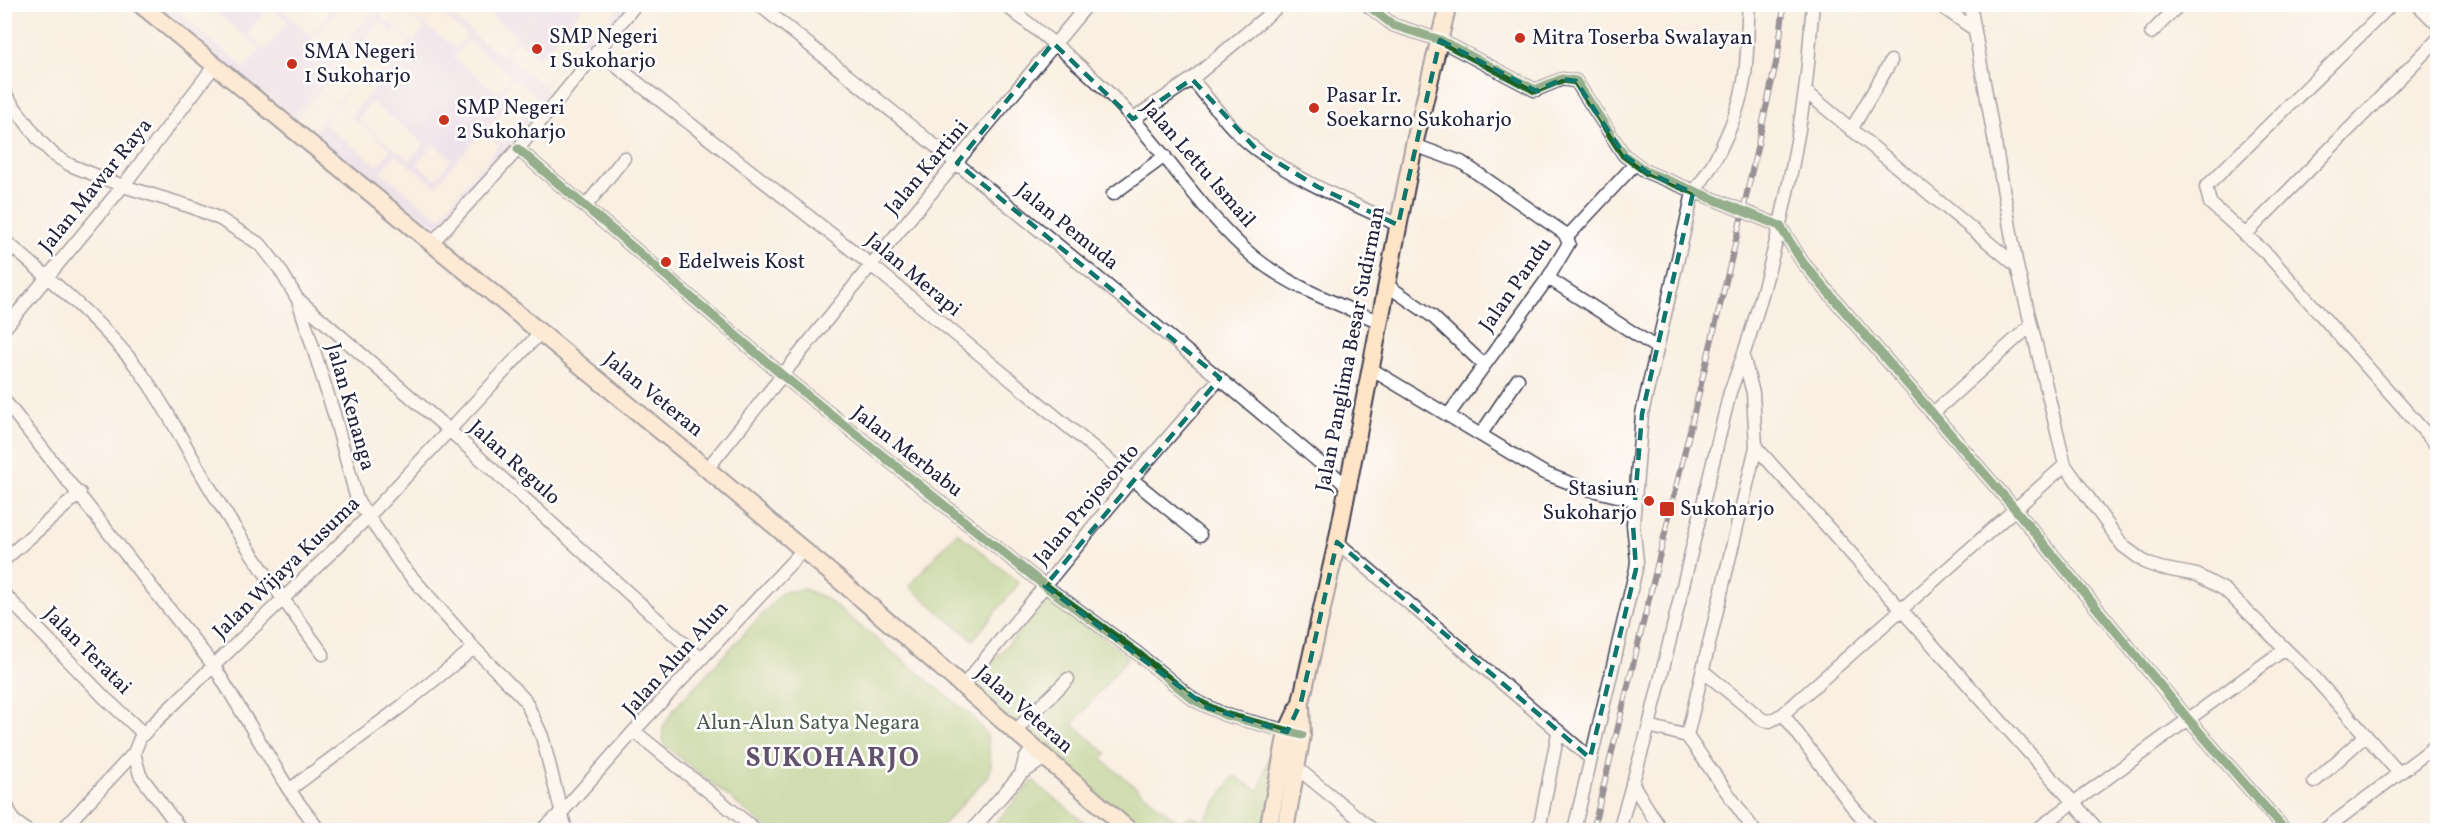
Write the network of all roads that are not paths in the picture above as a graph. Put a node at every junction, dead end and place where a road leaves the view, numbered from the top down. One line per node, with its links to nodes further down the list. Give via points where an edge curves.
1 (140, 4): 24 (main road, Jalan Veteran)
2 (636, 4): 22 (street)
3 (758, 4): 34 (street, Jalan Pemuda)
4 (1004, 4): 21 (street, Jalan Lettu Ismail)
5 (1088, 4): 21 (street, Jalan Kartini)
6 (1281, 4): 25 (street)
7 (1366, 4): 20 (street, via 1393,25)
8 (1448, 4): 20 (main road, Jalan Panglima Besar Sudirman)
9 (1749, 4): 37 (street, via 1746,68 1735,112 1722,147)
10 (1813, 4): 26 (street)
11 (1938, 4): 17 (street)
12 (1970, 4): 17 (street)
13 (2180, 4): 18 (street)
14 (2392, 4): 42 (street, via 2206,187 2210,203)
15 (2417, 4): 16 (street)
16 (2438, 25)
17 (1974, 29): 47 (street)
18 (2151, 33)
19 (2438, 39): 42 (street)
20 (1440, 40): 30 (main road, Jalan Panglima Besar Sudirman); 35 (street, via 1535,90 1562,79 1576,81 1624,155)
21 (1053, 43): 28 (street, Jalan Lettu Ismail); 34 (street, Jalan Kartini)
22 (597, 51): 31 (street); 46 (street, Jalan Merapi)
23 (1891, 61): 29 (street)
24 (216, 65): 36 (street, Jalan Mawar Raya); 45 (main road, Jalan Veteran)
25 (1192, 79): 28 (street); 40 (street, via 1227,122 1257,150 1318,187)
26 (1805, 92): 29 (street); 41 (street)
27 (4, 93): 36 (street, Jalan Kenanga, via 54,155)
28 (1133, 119): 32 (street, Jalan Lettu Ismail)
29 (1851, 130): 47 (street)
30 (1414, 145): 40 (main road, Jalan Panglima Besar Sudirman); 43 (street, Jalan Pandu, via 1445,154 1481,174)
31 (518, 149): 39 (street, Jalan Merbabu); 45 (street)
32 (1164, 156): 38 (street); 52 (street, Jalan Lettu Ismail, via 1254,257 1300,287)
33 (624, 158): 39 (street)
34 (957, 163): 46 (street, Jalan Kartini); 61 (street, Jalan Pemuda)
35 (1635, 164): 37 (street); 43 (street)
36 (123, 186): 48 (street, Jalan Mawar Raya); 51 (street, Jalan Kenanga, via 192,207 239,229 261,245)
37 (1693, 193): 41 (street); 56 (street)
38 (1113, 194)
39 (585, 207): 60 (street, Jalan Merbabu)
40 (1398, 225): 50 (main road, Jalan Panglima Besar Sudirman)
41 (1779, 226): 57 (street); 67 (street, via 1803,263)
42 (2245, 235): 71 (street, via 2280,268)
43 (1567, 237): 49 (street, Jalan Pandu, via 1569,243)
44 (4, 240): 48 (street)
45 (432, 243): 55 (main road, Jalan Veteran)
46 (871, 265): 60 (street, Jalan Kartini); 74 (street, Jalan Merapi)
47 (2017, 266): 53 (street)
48 (48, 277): 54 (street, Jalan Mawar Raya); 86 (street, via 138,369 209,488)
49 (1548, 278): 56 (street); 58 (street, Jalan Pandu)
50 (1388, 286): 52 (main road, Jalan Panglima Besar Sudirman); 58 (street, via 1432,316)
51 (298, 300): 68 (street, Jalan Regulo); 79 (street, Jalan Kenanga, via 357,500)
52 (1380, 322): 59 (main road, Jalan Panglima Besar Sudirman)
53 (2030, 326): 67 (street); 72 (street)
54 (4, 329)
55 (540, 333): 68 (street, Jalan Wijaya Kusuma); 73 (main road, Jalan Veteran)
56 (1657, 348): 77 (street, via 1642,414)
57 (1743, 357): 63 (street); 64 (street)
58 (1484, 365): 66 (street, Jalan Pandu)
59 (1371, 369): 66 (street); 75 (main road, Jalan Panglima Besar Sudirman)
60 (782, 375): 73 (street, Jalan Kartini); 84 (street, Jalan Merbabu)
61 (1220, 378): 74 (street, Jalan Projosonto); 75 (street, Jalan Pemuda)
62 (1518, 379): 69 (street)
63 (1730, 392): 64 (street, via 1742,384); 98 (street)
64 (1753, 393): 70 (street)
65 (4, 400): 76 (street)
66 (1449, 414): 69 (street)
67 (1932, 414): 78 (street)
68 (449, 430): 79 (street, Jalan Wijaya Kusuma); 91 (street, Jalan Regulo)
69 (1481, 434): 77 (street, via 1564,482)
70 (1756, 447): 87 (street); 93 (street)
71 (2438, 447)
72 (2065, 465): 78 (street); 89 (street, via 2134,556 2160,568 2212,581 2226,590)
73 (707, 469): 82 (main road, Jalan Veteran)
74 (1132, 479): 80 (street, Jalan Merapi); 84 (street, Jalan Projosonto)
75 (1347, 486): 81 (main road, Jalan Panglima Besar Sudirman)
76 (80, 494): 83 (street); 92 (street)
77 (1634, 500): 110 (street, via 1636,569)
78 (2015, 510): 87 (street); 97 (street)
79 (369, 516): 86 (street, Jalan Wijaya Kusuma); 88 (street, Jalan Kenanga, via 402,566)
80 (1200, 535)
81 (1337, 542): 101 (main road, Jalan Panglima Besar Sudirman); 102 (street)
82 (802, 551): 91 (street, Jalan Alun Alun); 95 (main road, Jalan Veteran)
83 (4, 560)
84 (1045, 586): 95 (street, Jalan Projosonto); 101 (street, Jalan Merbabu, via 1194,700 1225,715)
85 (4, 594): 103 (street, Jalan Teratai)
86 (283, 599): 90 (street); 92 (street, Jalan Wijaya Kusuma)
87 (1902, 610): 96 (street); 117 (street)
88 (474, 648): 115 (street); 118 (street, Jalan Kenanga, via 525,700 542,736)
89 (2285, 650): 97 (street); 104 (street, via 2314,676)
90 (323, 654)
91 (701, 659): 99 (street, Jalan Alun Alun)
92 (214, 666): 103 (street, Jalan Wijaya Kusuma); 115 (street)
93 (1703, 671): 96 (street, via 1763,720); 105 (street)
94 (1068, 679): 100 (street)
95 (963, 686): 100 (main road, Jalan Veteran)
96 (1783, 714): 136 (street)
97 (2189, 720): 117 (street); 139 (street)
98 (1649, 726): 105 (street); 114 (street)
99 (634, 731): 118 (street); 126 (street, Jalan Alun Alun)
100 (1014, 732): 108 (main road, Jalan Veteran)
101 (1295, 733): 109 (main road, Jalan Panglima Besar Sudirman); 111 (main road, Jalan Panglima Besar Sudirman)
102 (1558, 733): 110 (street); 131 (street)
103 (144, 734): 107 (street, Jalan Wijaya Kusuma)
104 (2366, 735): 112 (street); 113 (street)
105 (1687, 736): 135 (street)
106 (2436, 747): 112 (street)
107 (134, 753): 121 (street, Jalan Wijaya Kusuma); 122 (street, via 140,775)
108 (1039, 753): 119 (main road, Jalan Veteran); 127 (street)
109 (1282, 756): 111 (street); 128 (main road, Jalan Panglima Besar Sudirman)
110 (1590, 758): 132 (street)
111 (1296, 768): 129 (main road, Jalan Panglima Besar Sudirman); 130 (street)
112 (2398, 773): 140 (street)
113 (2314, 782)
114 (1632, 783): 133 (street); 134 (street)
115 (289, 790): 123 (street)
116 (4, 800): 120 (street, via 13,820)
117 (2073, 803): 137 (street); 138 (street)
118 (562, 812): 124 (street); 125 (street, Jalan Kenanga)
119 (1132, 830)
120 (27, 831)
121 (62, 831)
122 (181, 831)
123 (319, 831)
124 (542, 831)
125 (566, 831)
126 (756, 831)
127 (972, 831)
128 (1268, 831)
129 (1285, 831)
130 (1373, 831)
131 (1539, 831)
132 (1574, 831)
133 (1619, 831)
134 (1661, 831)
135 (1754, 831)
136 (1873, 831)
137 (2036, 831)
138 (2098, 831)
139 (2285, 831)
140 (2324, 831)

